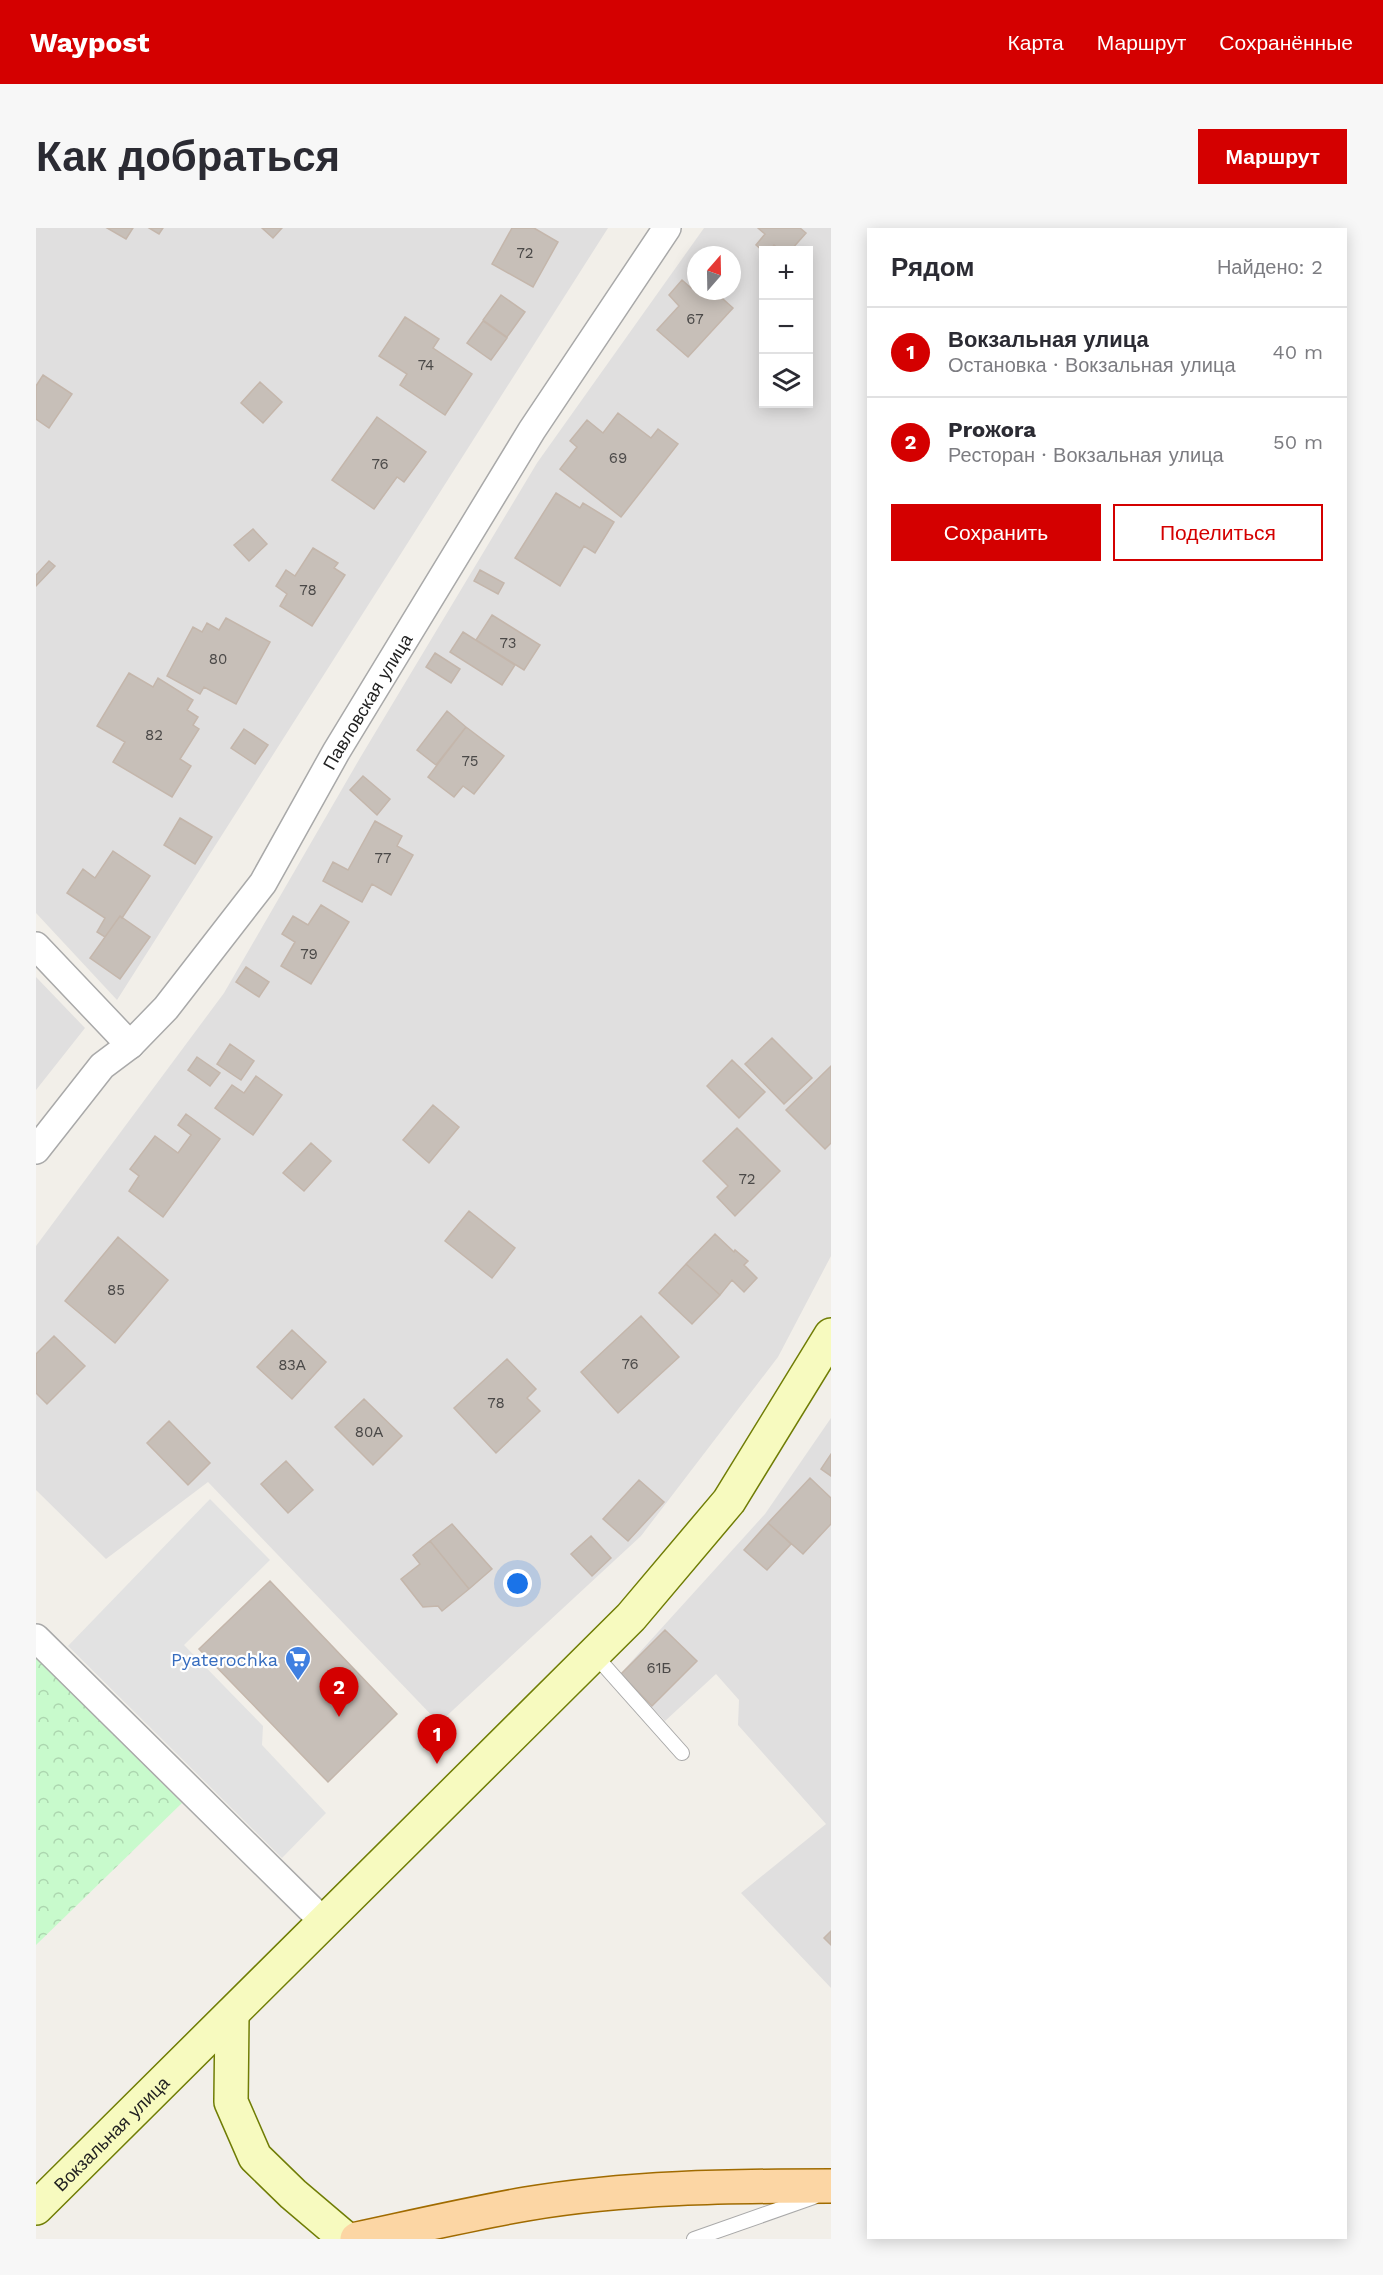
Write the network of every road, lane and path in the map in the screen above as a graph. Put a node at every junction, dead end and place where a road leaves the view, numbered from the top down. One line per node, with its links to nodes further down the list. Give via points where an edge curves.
1 (667, 228): 3 (street, Павловская улица, via 532,430 336,752 262,883 166,1008)
2 (36, 946): 3 (street)
3 (130, 1045): 4 (street, Павловская улица, via 102,1066)
4 (36, 1150)
5 (831, 1335): 7 (street, Вокзальная улица, via 729,1501 631,1617)
6 (36, 1638): 9 (street)
7 (593, 1653): 8 (lane); 9 (street, Вокзальная улица)
8 (682, 1753)
9 (324, 1923): 10 (street, Вокзальная улица)
10 (232, 2015): 13 (street, Вокзальная улица); 14 (street, via 231,2102 255,2157)
11 (831, 2186): 15 (main road, via 628,2191 527,2204)
12 (831, 2191): 16 (lane)
13 (36, 2208)
14 (346, 2239)
15 (357, 2239)
16 (694, 2239)

